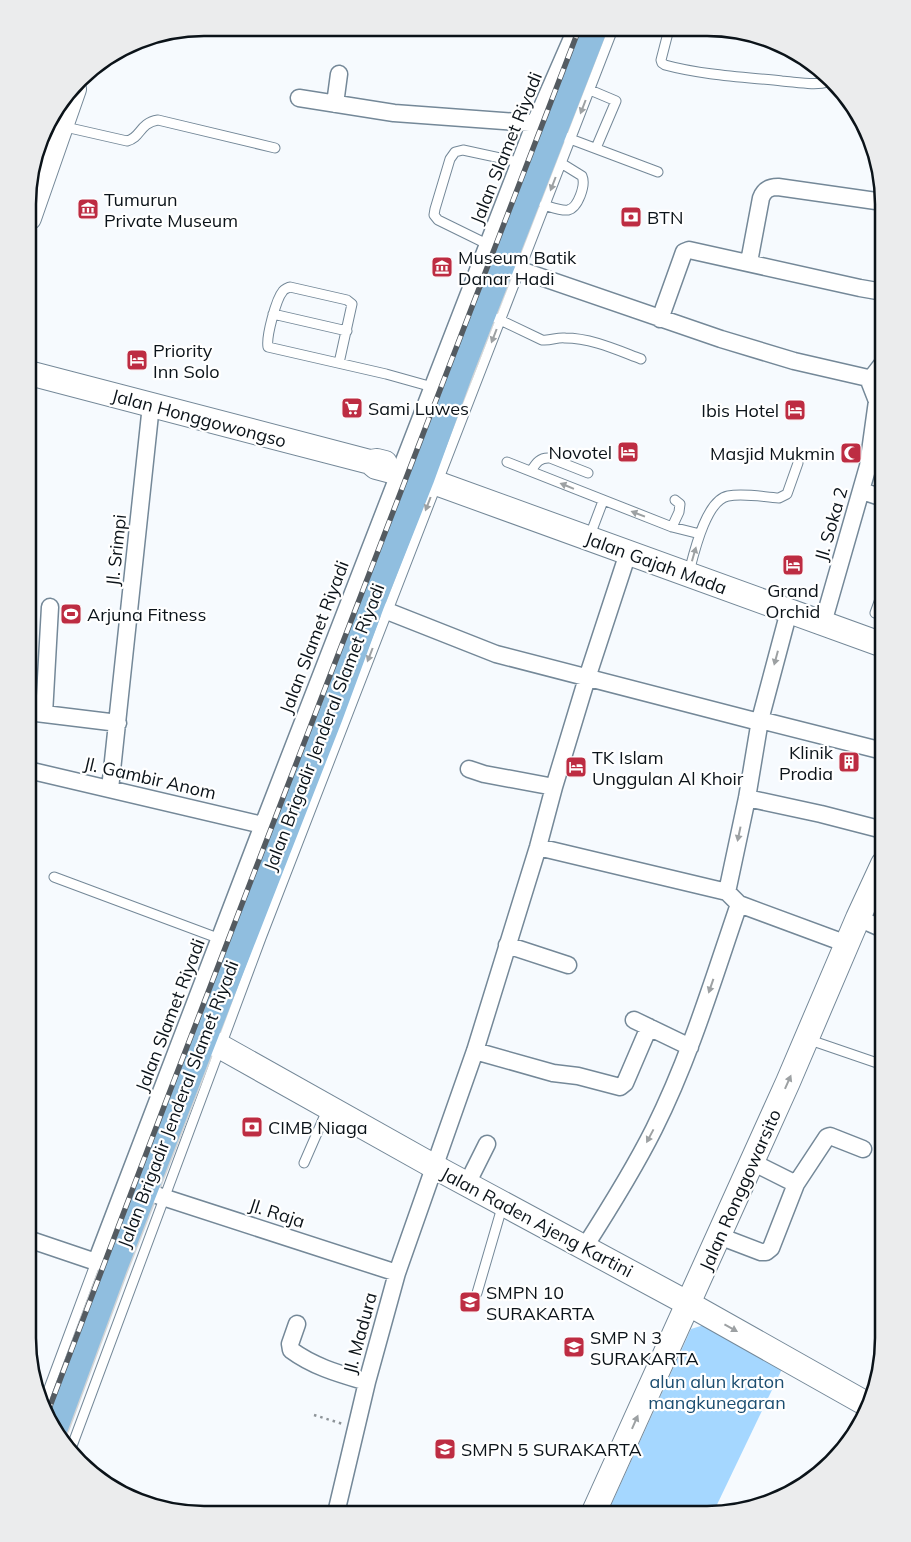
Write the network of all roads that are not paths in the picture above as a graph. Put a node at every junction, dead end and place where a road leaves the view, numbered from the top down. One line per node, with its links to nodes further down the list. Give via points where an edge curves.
1 (574, 36): 13 (street, Jalan Slamet Riyadi)
2 (583, 36): 13 (lane)
3 (591, 36): 13 (main road, Jalan Brigadir Jenderal Slamet Riyadi)
4 (610, 36): 8 (lane)
5 (667, 36): 7 (lane, via 661,60 665,66 731,76)
6 (339, 74): 10 (street)
7 (824, 83)
8 (590, 90): 13 (lane, one-way to 13); 15 (lane, via 616,101)
9 (299, 98): 10 (street)
10 (335, 104): 13 (street)
11 (67, 108): 12 (main road)
12 (61, 126): 14 (lane, via 127,141 150,121 158,120); 18 (main road)
13 (552, 129): 15 (lane); 16 (main road, Jalan Brigadir Jenderal Slamet Riyadi)
14 (275, 148)
15 (596, 148): 17 (lane)
16 (538, 164): 20 (lane, one-way to 20); 20 (lane, via 582,176 583,188 575,206 562,210); 21 (main road, Jalan Brigadir Jenderal Slamet Riyadi); 21 (lane, via 463,150 455,152 450,159 435,218)
17 (658, 172)
18 (37, 196)
19 (875, 201): 22 (street, via 778,186 769,188 761,198)
20 (544, 206): 21 (lane)
21 (504, 257): 25 (main road, Jalan Brigadir Jenderal Slamet Riyadi); 26 (street); 33 (street, Jalan Slamet Riyadi)
22 (749, 262): 23 (street); 26 (street, via 685,251)
23 (875, 290)
24 (273, 314): 27 (lane); 27 (lane, via 283,291 290,287 347,300 352,304); 29 (lane, via 268,347)
25 (492, 317): 28 (lane, via 542,340 583,340); 33 (main road, Jalan Brigadir Jenderal Slamet Riyadi); 41 (lane, one-way to 41)
26 (660, 318): 32 (street, via 794,361)
27 (347, 331): 29 (lane)
28 (641, 359)
29 (339, 363): 33 (lane)
30 (875, 374): 32 (street)
31 (36, 375): 35 (main road, Jalan Honggowongso)
32 (868, 378): 34 (street, Jl. Soka 2)
33 (443, 390): 41 (main road, Jalan Brigadir Jenderal Slamet Riyadi)
34 (875, 394)
35 (151, 405): 41 (main road, Jalan Honggowongso); 59 (street, Jl. Srimpi)
36 (875, 421): 42 (street, Jl. Soka 2)
37 (508, 462): 39 (lane)
38 (798, 463): 47 (lane, via 787,494 779,498 735,495 720,499)
39 (531, 471): 40 (lane, via 536,463 550,458); 45 (lane, one-way to 39)
40 (588, 473)
41 (417, 476): 48 (main road, Jalan Gajah Mada); 52 (main road, Jalan Brigadir Jenderal Slamet Riyadi, one-way to 52); 66 (street, Jalan Slamet Riyadi)
42 (862, 491): 43 (street); 54 (street, Jl. Soka 2)
43 (875, 495)
44 (675, 500): 46 (lane, via 680,508)
45 (603, 501): 46 (lane, one-way to 45); 48 (lane)
46 (672, 527): 47 (lane)
47 (700, 534): 50 (lane, one-way to 47)
48 (589, 538): 49 (main road, Jalan Gajah Mada)
49 (628, 553): 50 (main road, Jalan Gajah Mada); 56 (street, Jl. Madura)
50 (688, 575): 53 (main road, Jalan Gajah Mada)
51 (50, 607): 57 (street)
52 (379, 608): 56 (street, via 496,654); 66 (main road, Jalan Brigadir Jenderal Slamet Riyadi); 80 (lane, one-way to 80, via 261,938)
53 (789, 611): 54 (main road, Jalan Gajah Mada); 58 (street, one-way to 58)
54 (823, 624): 55 (main road, Jalan Gajah Mada)
55 (875, 642)
56 (587, 678): 58 (street); 63 (street, Jl. Madura)
57 (36, 713): 59 (street)
58 (760, 721): 60 (street); 65 (street)
59 (118, 722): 64 (street, Jl. Srimpi)
60 (875, 749)
61 (469, 769): 63 (street)
62 (36, 772): 64 (street, Jl. Gambir Anom)
63 (554, 786): 68 (street, Jl. Madura)
64 (110, 789): 66 (street, Jl. Gambir Anom)
65 (747, 798): 67 (street); 71 (street, one-way to 71)
66 (275, 828): 75 (main road, Jalan Brigadir Jenderal Slamet Riyadi)
67 (874, 828)
68 (538, 847): 71 (street); 77 (street, Jl. Madura)
69 (54, 878): 75 (lane)
70 (874, 883): 73 (main road, Jalan Ronggowarsito)
71 (727, 892): 72 (street)
72 (739, 904): 76 (street); 81 (street, one-way to 81)
73 (858, 918): 74 (street); 76 (main road, Jalan Ronggowarsito)
74 (874, 925)
75 (231, 943): 80 (main road, Jalan Brigadir Jenderal Slamet Riyadi); 84 (street, Jalan Slamet Riyadi)
76 (847, 944): 79 (main road, Jalan Ronggowarsito)
77 (508, 945): 78 (street); 82 (street, Jl. Madura)
78 (568, 965)
79 (807, 1039): 83 (lane); 88 (main road, Jalan Ronggowarsito, one-way to 79)
80 (213, 1043): 84 (main road, Jalan Brigadir Jenderal Slamet Riyadi); 85 (main road, Jalan Raden Ajeng Kartini); 93 (lane)
81 (690, 1046): 82 (street, via 642,1023 626,1084 620,1087 581,1076 553,1073); 97 (street, one-way to 97, via 654,1129)
82 (475, 1051): 90 (street, Jl. Madura)
83 (874, 1062)
84 (168, 1106): 93 (main road, Jalan Brigadir Jenderal Slamet Riyadi); 98 (street, Jalan Slamet Riyadi)
85 (328, 1108): 89 (lane); 90 (main road, Jalan Raden Ajeng Kartini)
86 (488, 1144): 91 (street)
87 (864, 1150): 92 (street, via 827,1137)
88 (752, 1162): 92 (street); 95 (main road, Jalan Ronggowarsito)
89 (304, 1163)
90 (435, 1167): 91 (main road, Jalan Raden Ajeng Kartini); 99 (street, Jl. Madura)
91 (467, 1184): 94 (main road, Jalan Raden Ajeng Kartini)
92 (796, 1184): 95 (street, via 771,1248 766,1252)
93 (155, 1194): 98 (main road, Jalan Brigadir Jenderal Slamet Riyadi); 99 (street, Jl. Raja); 108 (lane)
94 (503, 1204): 97 (main road, Jalan Raden Ajeng Kartini); 100 (lane)
95 (719, 1236): 101 (main road, Jalan Ronggowarsito)
96 (36, 1242): 98 (street)
97 (584, 1248): 101 (main road, Jalan Raden Ajeng Kartini)
98 (106, 1266): 104 (lane); 106 (lane); 107 (main road, Jalan Brigadir Jenderal Slamet Riyadi)
99 (397, 1273): 103 (street, Jl. Madura)
100 (477, 1293)
101 (689, 1304): 105 (main road, Jalan Raden Ajeng Kartini, one-way to 105); 110 (main road, Jalan Ronggowarsito, one-way to 101)
102 (297, 1324): 103 (street, via 291,1350 325,1369)
103 (367, 1382): 109 (street, Jl. Madura)
104 (47, 1396)
105 (862, 1402)
106 (54, 1411)
107 (58, 1419)
108 (73, 1443)
109 (338, 1506)
110 (597, 1506)

